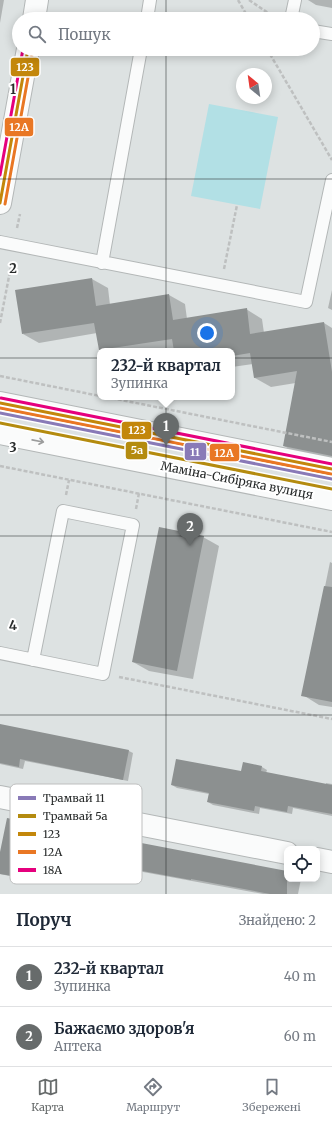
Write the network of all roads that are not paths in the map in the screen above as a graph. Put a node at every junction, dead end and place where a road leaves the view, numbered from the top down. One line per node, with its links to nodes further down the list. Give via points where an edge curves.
1 (37, 0): 4 (main road)
2 (150, 0): 5 (lane)
3 (295, 0): 6 (lane)
4 (35, 12)
5 (148, 12)
6 (292, 12)
7 (320, 32): 8 (lane)
8 (332, 34)
9 (27, 56): 12 (main road)
10 (140, 56): 14 (lane)
11 (332, 180): 14 (lane, via 306,302)
12 (0, 203)
13 (0, 242): 14 (lane)
14 (102, 262)
15 (0, 403): 17 (main road)
16 (0, 433): 18 (main road, Маміна-Сибіряка вулиця, one-way to 18)
17 (332, 469)
18 (332, 499)
19 (0, 653): 20 (lane)
20 (33, 660): 20 (lane, via 103,674 133,525 63,512)
21 (0, 797): 22 (main road)
22 (10, 799)
23 (142, 825): 24 (main road)
24 (284, 852)
25 (320, 860): 26 (main road)
26 (332, 862)

